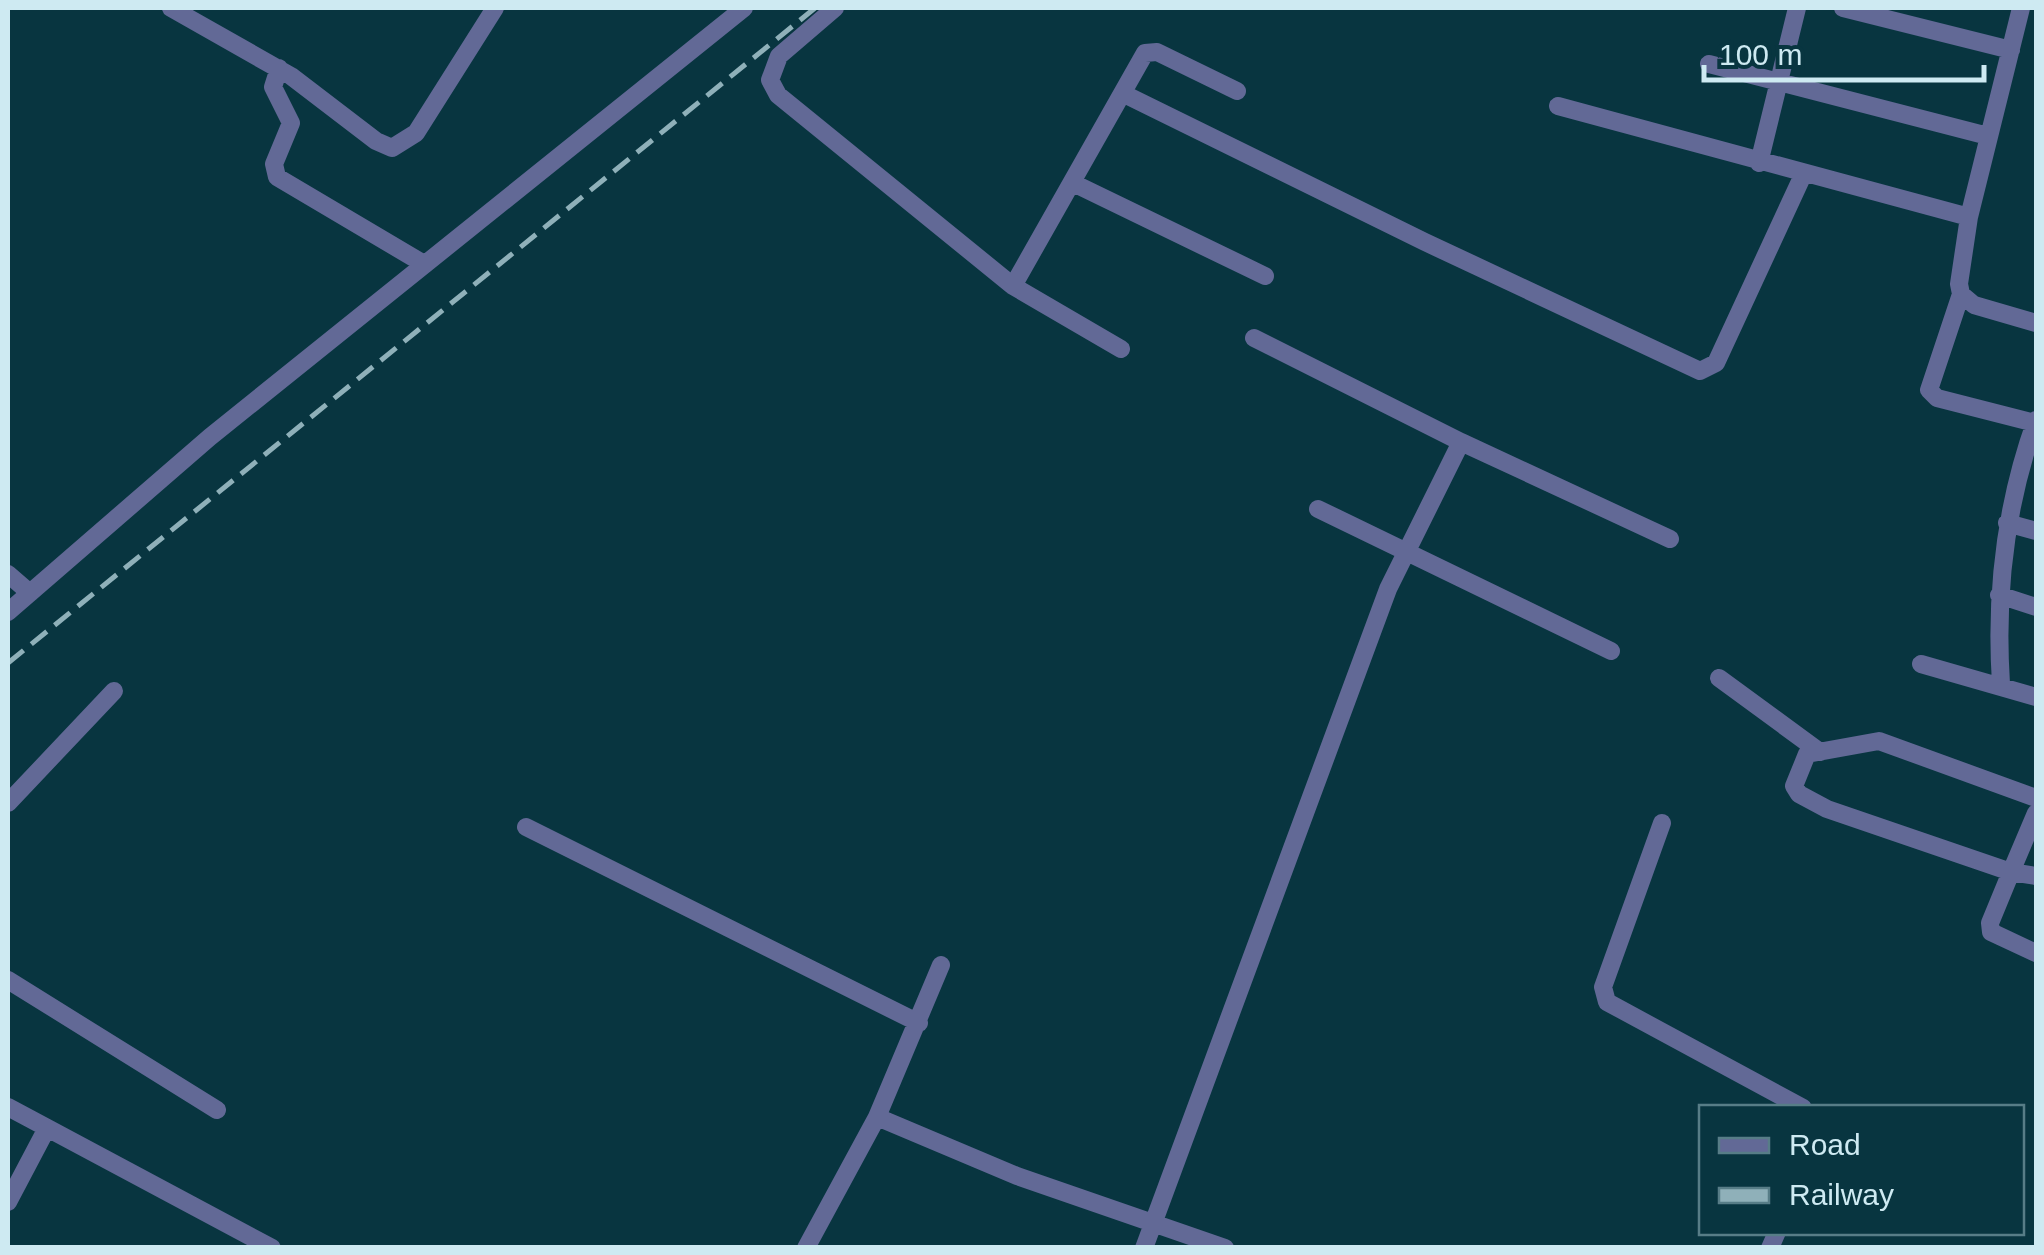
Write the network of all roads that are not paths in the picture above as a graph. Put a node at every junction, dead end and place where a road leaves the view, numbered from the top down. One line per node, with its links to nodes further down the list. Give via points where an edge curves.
1 (171, 8): 10 (street)
2 (496, 8): 10 (street, via 416,133 392,148)
3 (744, 8): 20 (street)
4 (835, 8): 22 (street, via 778,56 770,80 778,96)
5 (1797, 8): 11 (street)
6 (1843, 8): 8 (street)
7 (2021, 8): 8 (street)
8 (2011, 50): 15 (street)
9 (1709, 64): 11 (street)
10 (279, 68): 20 (street, via 273,87 291,123 274,164 276,177)
11 (1779, 82): 15 (street); 16 (street)
12 (1237, 91): 13 (street, via 1150,51)
13 (1124, 94): 17 (street, via 1700,370 1716,363); 18 (street)
14 (1558, 106): 16 (street)
15 (1988, 136): 19 (street)
16 (1759, 163): 17 (street)
17 (1803, 175): 19 (street)
18 (1072, 182): 21 (street); 22 (street)
19 (1969, 216): 23 (street)
20 (424, 264): 35 (street)
21 (1265, 276)
22 (1013, 286): 26 (street)
23 (1961, 294): 24 (street, via 1974,305); 27 (street, via 1930,390 1937,398)
24 (2036, 323)
25 (1254, 338): 28 (street)
26 (1122, 349)
27 (2036, 422): 30 (street)
28 (1461, 442): 32 (street); 33 (street)
29 (1318, 510): 33 (street)
30 (2007, 523): 31 (street); 36 (street)
31 (2036, 531)
32 (1670, 539)
33 (1408, 551): 39 (street); 63 (street)
34 (8, 574): 35 (street)
35 (30, 593): 38 (street)
36 (1999, 594): 37 (street); 42 (street)
37 (2036, 608)
38 (8, 612)
39 (1611, 651)
40 (1922, 664): 42 (street)
41 (1719, 678): 45 (street)
42 (2001, 684): 44 (street)
43 (114, 692): 47 (street)
44 (2036, 697)
45 (1820, 752): 46 (street, via 1879,741 1905,746); 51 (street, via 1808,754 1796,774 1799,794)
46 (2036, 798)
47 (8, 803)
48 (2036, 813): 51 (street)
49 (1662, 823): 57 (street, via 1603,987 1606,1002)
50 (526, 827): 56 (street)
51 (2012, 872): 52 (street); 53 (street, via 1991,932)
52 (2036, 876)
53 (2036, 953)
54 (941, 965): 56 (street)
55 (8, 980): 59 (street)
56 (919, 1022): 60 (street)
57 (1797, 1105)
58 (8, 1107): 61 (street)
59 (217, 1110)
60 (877, 1117): 63 (street); 65 (street)
61 (46, 1128): 62 (street); 64 (street)
62 (8, 1202)
63 (1151, 1222): 66 (street); 67 (street)
64 (272, 1248)
65 (806, 1248)
66 (1144, 1248)
67 (1225, 1248)

